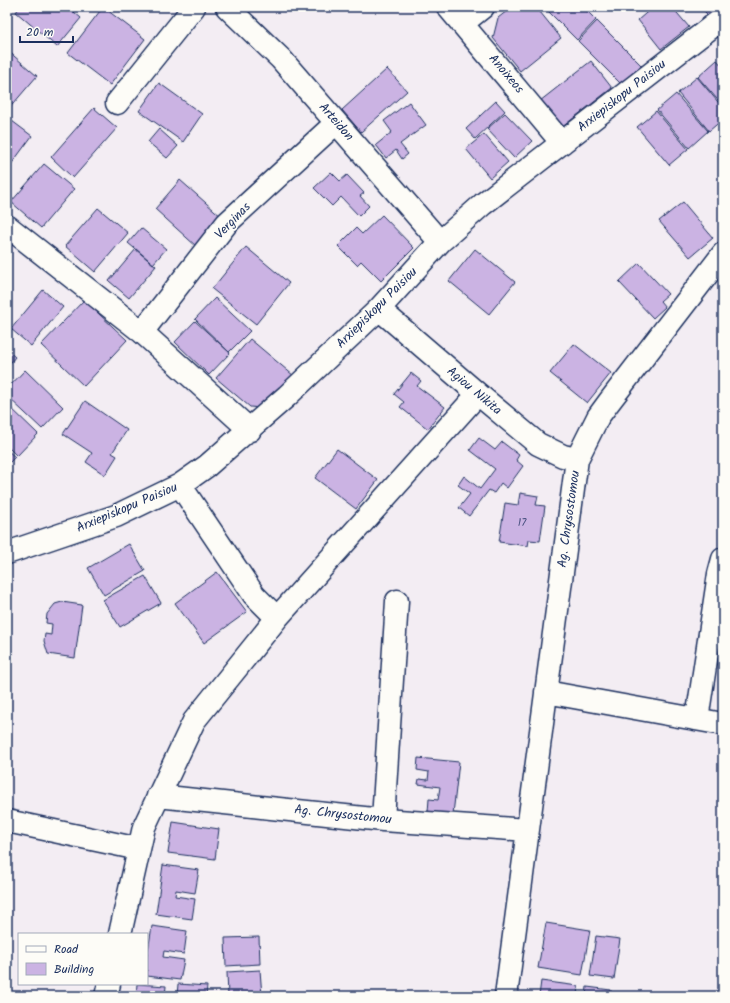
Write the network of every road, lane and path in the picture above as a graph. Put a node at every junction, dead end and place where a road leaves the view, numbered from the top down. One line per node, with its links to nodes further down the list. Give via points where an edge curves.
1 (194, 7): 7 (street)
2 (227, 7): 8 (street, Arteidon, via 281,59)
3 (448, 7): 6 (street, Anoixeos)
4 (483, 7): 6 (street)
5 (723, 18): 9 (street, Arxiepiskopu Paisiou)
6 (463, 23): 9 (street, Anoixeos)
7 (117, 103)
8 (336, 123): 11 (street, Arteidon); 14 (street, Verginas, via 227,223)
9 (562, 143): 11 (street, Arxiepiskopu Paisiou, via 483,204)
10 (7, 226): 14 (street)
11 (440, 242): 13 (street, Arxiepiskopu Paisiou)
12 (723, 254): 17 (street, Ag. Chrysostomou, via 608,402)
13 (379, 309): 15 (street, Agiou Nikita); 16 (street, Arxiepiskopu Paisiou)
14 (142, 332): 16 (street)
15 (478, 394): 17 (street, Agiou Nikita, via 538,444 552,452); 22 (street)
16 (250, 430): 18 (street, Arxiepiskopu Paisiou)
17 (577, 459): 23 (street, Ag. Chrysostomou)
18 (180, 486): 19 (street, Arxiepiskopu Paisiou, via 116,516); 22 (street, via 254,595)
19 (7, 553)
20 (723, 559): 24 (street, via 718,574)
21 (397, 601): 27 (street)
22 (277, 618): 26 (street, via 194,721)
23 (546, 692): 24 (street); 29 (street, Ag. Chrysostomou)
24 (697, 719): 25 (street)
25 (723, 724)
26 (158, 796): 27 (street, Ag. Chrysostomou); 30 (street, via 144,827)
27 (383, 820): 29 (street, Ag. Chrysostomou)
28 (7, 821): 30 (street)
29 (528, 830): 34 (street, Ag. Chrysostomou)
30 (139, 849): 31 (street)
31 (120, 933)
32 (109, 985): 33 (street)
33 (106, 996)
34 (506, 996)

